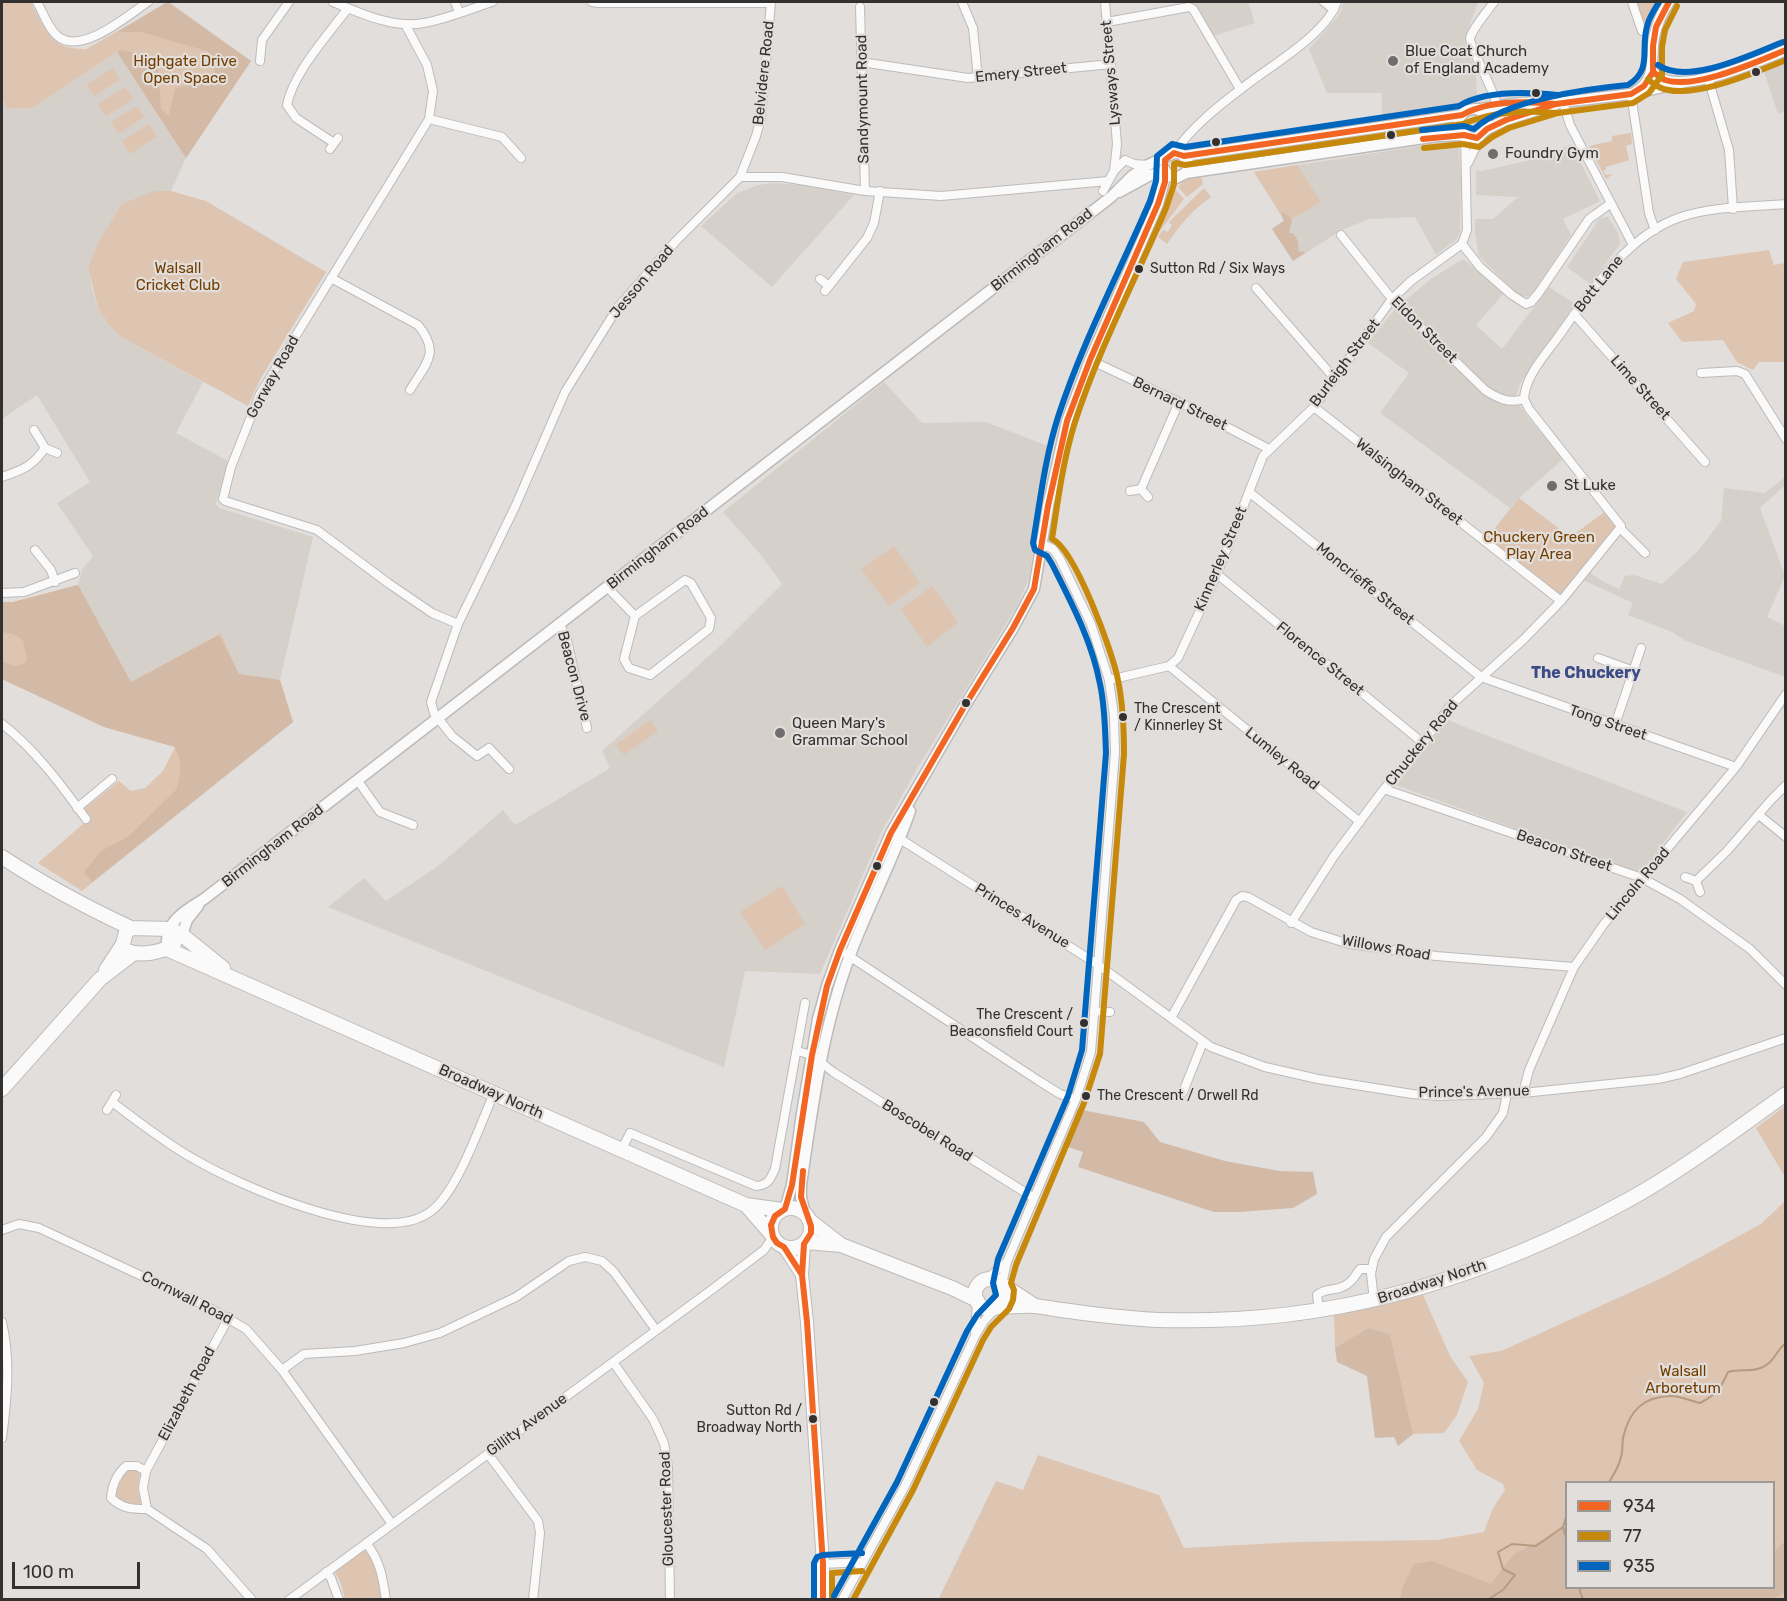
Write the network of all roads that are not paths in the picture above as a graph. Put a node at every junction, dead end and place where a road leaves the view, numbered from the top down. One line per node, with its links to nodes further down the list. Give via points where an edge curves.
1 (38, 2): 2 (street, via 53,31 60,38 75,42 100,33)
2 (148, 2)
3 (289, 2): 23 (street, via 262,40)
4 (333, 2): 17 (street)
5 (455, 2): 18 (street)
6 (492, 2): 18 (street)
7 (592, 2): 8 (street)
8 (771, 2): 49 (street, Belvidere Road, via 761,118)
9 (962, 2): 27 (street, via 973,28)
10 (1105, 2): 19 (street, Lysways Street)
11 (1324, 2): 15 (street)
12 (1494, 2): 33 (street, via 1470,43)
13 (1632, 2): 21 (street)
14 (1670, 2): 26 (street, via 1656,27)
15 (1335, 6): 30 (street, Birmingham Road, via 1310,38)
16 (860, 7): 24 (street, Sandymount Road)
17 (348, 8): 20 (street); 39 (street, via 296,79 287,105 296,118)
18 (459, 12): 20 (street)
19 (1107, 22): 25 (street, Lysways Street); 30 (street, via 1193,9)
20 (405, 24): 36 (street, Gorway Road, via 428,65 433,91)
21 (1642, 31)
22 (1785, 50): 28 (street)
23 (260, 61)
24 (861, 62): 27 (street, Emery Street); 52 (street, Sandymount Road)
25 (1111, 63): 27 (street, Emery Street); 40 (street, Lysways Street)
26 (1653, 72): 29 (street, via 1661,80); 31 (street, via 1644,86)
27 (978, 78)
28 (1708, 78): 29 (street); 58 (street, via 1729,150)
29 (1685, 82): 31 (street)
30 (1240, 89): 41 (street, Birmingham Road, via 1186,136)
31 (1631, 94): 32 (street); 59 (street, via 1648,213)
32 (1559, 103): 33 (street); 37 (street, via 1506,120); 56 (street, Bott Lane)
33 (1497, 105): 34 (street)
34 (1478, 109): 35 (street); 37 (street, via 1486,117)
35 (1462, 115): 38 (street, via 1459,126); 41 (street)
36 (429, 119): 42 (street, via 502,137); 63 (street, Gorway Road)
37 (1484, 133): 38 (street, via 1472,138); 45 (street)
38 (1465, 136): 45 (street); 48 (street, via 1438,136)
39 (334, 144)
40 (1117, 144): 43 (street, Lysways Street); 46 (street, Lysways Street)
41 (1175, 156): 44 (street, Birmingham Road); 47 (street, via 1163,165); 48 (street, via 1189,165)
42 (521, 158)
43 (1125, 160): 44 (street); 46 (street, Lysways Street)
44 (1148, 165): 54 (street, Birmingham Road)
45 (1467, 166): 61 (street, via 1467,230)
46 (1114, 171): 50 (street, Lysways Street)
47 (1165, 172): 48 (street); 54 (street, Birmingham Road); 55 (street)
48 (1181, 176): 55 (street)
49 (740, 177): 52 (street, via 782,177); 99 (street, Jesson Road, via 676,241 618,308 591,348 565,392)
50 (1108, 181): 51 (street); 54 (street, Lysways Street)
51 (1085, 183): 53 (street, via 961,195); 54 (street)
52 (865, 191): 53 (street)
53 (880, 191): 64 (street, via 867,238 827,289)
54 (1107, 194): 95 (street, Birmingham Road)
55 (1158, 204): 68 (street)
56 (1610, 204): 61 (street, via 1589,219 1531,302 1521,302 1480,267); 62 (street, Bott Lane)
57 (1785, 204): 58 (street)
58 (1733, 208): 59 (street, via 1679,218)
59 (1654, 230): 62 (street)
60 (1341, 235): 66 (street, Eldon Street)
61 (1462, 244): 66 (street, Burleigh Street)
62 (1633, 245): 67 (street, Bott Lane)
63 (331, 278): 72 (street, via 418,326 431,347); 99 (street, Gorway Road, via 260,394 231,467 223,499 317,530 432,613)
64 (820, 279)
65 (1256, 288): 71 (street)
66 (1392, 299): 71 (street, Burleigh Street); 74 (street, Eldon Street, via 1485,390 1508,401)
67 (1574, 314): 74 (street, Bott Lane, via 1525,385); 82 (street, Lime Street)
68 (1090, 360): 75 (street, Bernard Street); 89 (street, via 1066,421)
69 (1701, 373): 78 (street, via 1744,374)
70 (408, 375): 72 (street)
71 (1335, 379): 76 (street, Burleigh Street)
72 (416, 380): 73 (street)
73 (410, 390)
74 (1524, 399): 88 (street)
75 (1179, 402): 80 (street, Bernard Street); 84 (street)
76 (1314, 407): 80 (street, Burleigh Street); 97 (street, Walsingham Street)
77 (34, 430): 79 (street)
78 (1785, 440)
79 (45, 448): 81 (street); 83 (street, via 26,468)
80 (1269, 448): 86 (street, Kinnerley Street)
81 (57, 453)
82 (1705, 462)
83 (2, 477)
84 (1141, 489): 85 (street); 87 (street)
85 (1130, 491)
86 (1249, 492): 93 (street, Kinnerley Street); 105 (street, Moncrieffe Street)
87 (1148, 496)
88 (1620, 528): 90 (street); 97 (street, Chuckery Road)
89 (1042, 544): 106 (street, via 1053,549 1068,574 1091,624); 124 (street, via 1038,574 1028,602 918,788)
90 (1642, 547)
91 (35, 550): 94 (street)
92 (75, 573): 94 (street)
93 (1217, 574): 103 (street, Kinnerley Street, via 1178,658); 112 (street, Florence Street)
94 (55, 582): 96 (street, via 24,592)
95 (607, 587): 98 (street); 100 (street, Birmingham Road)
96 (2, 593)
97 (1561, 601): 105 (street, Chuckery Road)
98 (635, 616): 98 (street, via 685,580 711,622 709,629 650,675 628,668 624,659)
99 (458, 624): 108 (street, Jesson Road, via 431,702)
100 (560, 624): 108 (street, Birmingham Road); 111 (street, Beacon Drive)
101 (1641, 648): 104 (street)
102 (1598, 658): 104 (street)
103 (1169, 666): 106 (street); 122 (street, Lumley Road)
104 (1634, 670): 110 (street)
105 (1481, 677): 110 (street, Tong Street); 112 (street, Chuckery Road, via 1450,706)
106 (1109, 680): 136 (street, via 1115,753)
107 (1785, 694): 113 (street, Lincoln Road)
108 (438, 718): 114 (street, via 452,736 477,756 489,748); 116 (street, Birmingham Road)
109 (2, 724): 119 (street)
110 (1615, 725): 113 (street, Tong Street)
111 (587, 728)
112 (1423, 743): 118 (street, Chuckery Road)
113 (1736, 767): 128 (street, Lincoln Road)
114 (509, 770)
115 (112, 779): 119 (street)
116 (357, 781): 123 (street, via 380,812); 132 (street, Birmingham Road, via 204,899)
117 (1785, 785): 120 (street)
118 (1384, 789): 122 (street, Chuckery Road); 128 (street, Beacon Street)
119 (77, 808): 121 (street)
120 (1760, 815): 125 (street); 129 (street)
121 (86, 819)
122 (1360, 822): 131 (street, Chuckery Road)
123 (413, 825)
124 (896, 836): 135 (street); 136 (street, Princes Avenue)
125 (1785, 837)
126 (2, 857): 133 (highway, via 85,907)
127 (1685, 877): 129 (street)
128 (1642, 878): 137 (street, Lincoln Road); 139 (street, Beacon Street, via 1680,899 1750,949)
129 (1696, 881): 130 (street)
130 (1700, 892)
131 (1292, 922): 137 (street, Willows Road, via 1349,944 1436,956); 143 (street, Willows Road, via 1248,897 1236,900)
132 (176, 932): 133 (highway); 134 (highway); 138 (highway, Broadway North)
133 (131, 941): 134 (highway, via 147,953); 149 (highway)
134 (167, 949): 138 (highway, Broadway North)
135 (844, 953): 147 (street, via 827,986); 148 (street); 155 (street, via 1060,1094)
136 (1097, 964): 141 (street); 143 (street, Princes Avenue)
137 (1574, 967): 152 (street, Lincoln Road, via 1528,1070)
138 (236, 978): 151 (highway, Broadway North)
139 (1785, 985)
140 (805, 1003): 146 (street)
141 (1094, 1011): 142 (street); 155 (street, via 1091,1052)
142 (1110, 1012)
143 (1171, 1018): 145 (street, Prince's Avenue)
144 (1785, 1038): 152 (street, Prince's Avenue, via 1658,1079)
145 (1203, 1042): 150 (street); 153 (street, Prince's Avenue, via 1264,1066 1318,1079 1420,1094)
146 (797, 1051): 147 (street); 157 (street, via 775,1169 765,1185 756,1186 630,1133)
147 (812, 1055): 148 (street, Boscobel Road); 160 (street, via 792,1185)
148 (821, 1062): 158 (street, Boscobel Road); 161 (street, via 801,1185)
149 (2, 1089)
150 (1183, 1092)
151 (494, 1093): 156 (street, via 445,1197 431,1212 411,1222 381,1224 337,1217 247,1186 194,1159); 157 (highway, Broadway North)
152 (1523, 1093): 153 (street, Prince's Avenue)
153 (1507, 1094): 167 (street, via 1503,1113 1486,1137 1393,1229)
154 (1785, 1094): 172 (highway, Broadway North, via 1630,1199 1561,1234 1439,1282)
155 (1076, 1099): 158 (street)
156 (112, 1102)
157 (622, 1149): 159 (highway, Broadway North)
158 (1034, 1198): 166 (street)
159 (746, 1205): 160 (highway, Broadway North); 163 (highway, Broadway North)
160 (784, 1210): 161 (highway, via 798,1209); 163 (highway, via 771,1225)
161 (807, 1217): 164 (highway, via 811,1233); 165 (highway)
162 (2, 1230): 177 (street, Cornwall Road, via 19,1224 39,1228)
163 (778, 1241): 164 (highway, via 795,1248); 168 (main road); 179 (street, Gillity Avenue)
164 (805, 1243): 165 (highway); 168 (main road)
165 (842, 1245): 171 (highway)
166 (1007, 1262): 169 (street); 170 (street)
167 (1372, 1269): 172 (street); 176 (street, via 1360,1269 1342,1287 1322,1291 1317,1296)
168 (802, 1275): 190 (main road)
169 (982, 1282): 170 (highway, via 995,1280); 171 (highway); 173 (highway, via 975,1295)
170 (1002, 1285): 174 (highway, Broadway North); 175 (highway, via 1005,1297)
171 (952, 1288): 173 (highway)
172 (1374, 1300): 176 (highway, Broadway North)
173 (977, 1301): 175 (highway, via 988,1309); 180 (street)
174 (1035, 1306): 175 (highway, Broadway North); 176 (highway, Broadway North, via 1145,1320 1266,1317)
175 (997, 1307): 180 (street)
176 (1319, 1310)
177 (229, 1317): 182 (street, Cornwall Road, via 246,1329); 185 (street, Elizabeth Road)
178 (2, 1322): 183 (street, via 8,1380)
179 (656, 1330): 181 (street, Gillity Avenue); 182 (street, via 614,1272 602,1261 585,1257 569,1261 516,1297 440,1333 355,1351 304,1354)
180 (975, 1336): 189 (street, via 905,1486)
181 (613, 1362): 184 (street, Gillity Avenue); 197 (street, Gloucester Road, via 653,1419 664,1443 668,1467)
182 (282, 1370): 187 (street, Cornwall Road)
183 (2, 1438)
184 (488, 1454): 187 (street, Gillity Avenue); 196 (street, via 538,1521)
185 (146, 1471): 186 (street, Elizabeth Road, via 143,1488); 186 (street, via 126,1466 118,1472 111,1498 132,1510)
186 (147, 1509): 192 (street, via 207,1549)
187 (392, 1524): 188 (street, Gillity Avenue)
188 (366, 1543): 191 (street, Gillity Avenue); 195 (street, via 381,1569)
189 (862, 1562): 190 (street); 199 (street)
190 (823, 1564): 198 (main road)
191 (326, 1572): 193 (street, Gillity Avenue); 194 (street)
192 (252, 1599)
193 (289, 1599)
194 (339, 1599)
195 (386, 1599)
196 (533, 1599)
197 (669, 1599)
198 (823, 1599)
199 (842, 1599)

